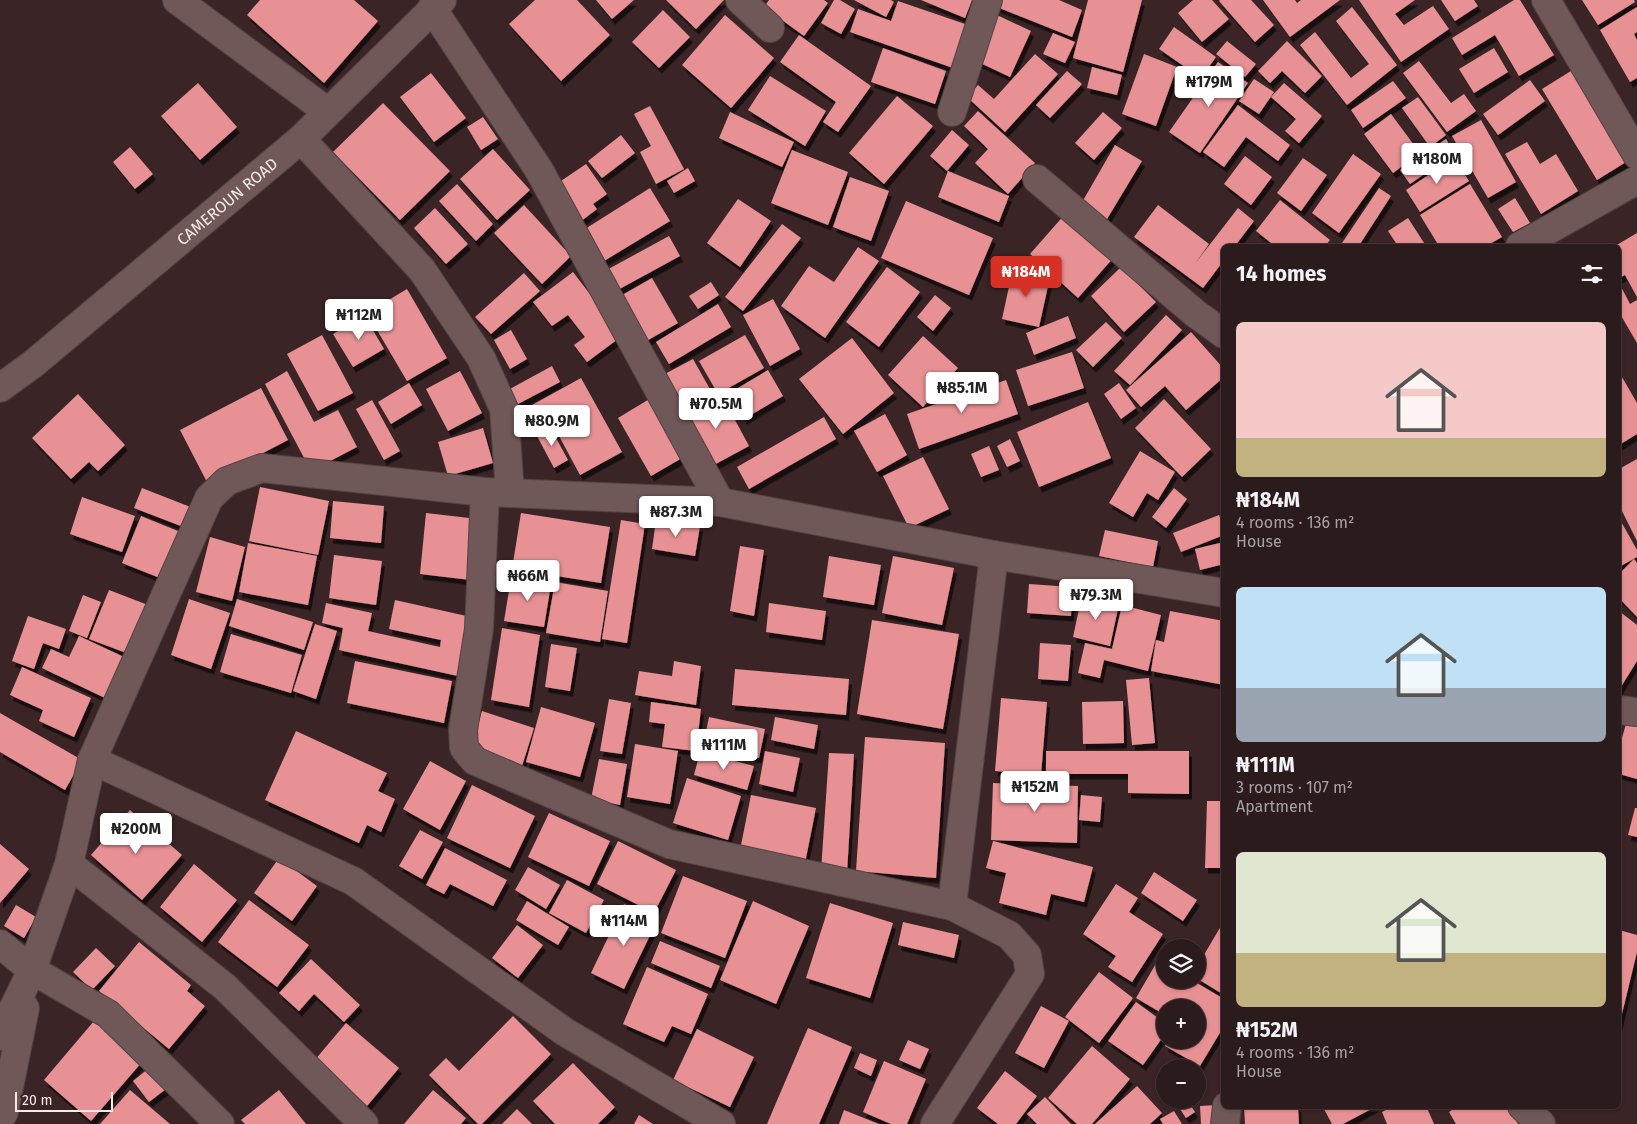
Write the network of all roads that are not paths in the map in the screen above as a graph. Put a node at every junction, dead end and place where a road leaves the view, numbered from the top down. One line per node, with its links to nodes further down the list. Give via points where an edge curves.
1 (177, 0): 7 (street)
2 (740, 0): 6 (street)
3 (988, 0): 8 (street)
4 (1546, 0): 10 (street)
5 (437, 4): 7 (street, CAMEROUN ROAD); 17 (street, via 539,170)
6 (770, 28)
7 (328, 112): 9 (street, CAMEROUN ROAD)
8 (952, 112)
9 (301, 139): 15 (street, CAMEROUN ROAD, via 33,364); 16 (street, via 422,270 480,358 504,409)
10 (1637, 155)
11 (1037, 178): 14 (street)
12 (1637, 180): 13 (street)
13 (1524, 244)
14 (1221, 332)
15 (0, 388)
16 (498, 492): 17 (street); 22 (street, via 262,468 227,481 209,498); 24 (street, via 463,730 464,748 475,761 669,844)
17 (720, 502): 18 (street)
18 (994, 555): 19 (street); 24 (street)
19 (1221, 593)
20 (1621, 710): 21 (street)
21 (1637, 712)
22 (92, 760): 23 (street); 33 (street, via 353,881 565,1032)
23 (69, 864): 26 (street); 32 (street, via 225,987)
24 (952, 906): 34 (street, via 1009,935 1027,955 1030,974)
25 (0, 944): 26 (street)
26 (32, 970): 27 (street); 30 (street); 31 (street, via 108,1014)
27 (0, 1036)
28 (1227, 1109): 35 (street)
29 (1525, 1109): 36 (street)
30 (0, 1119)
31 (220, 1124)
32 (364, 1124)
33 (721, 1124)
34 (936, 1124)
35 (1226, 1124)
36 (1542, 1124)

